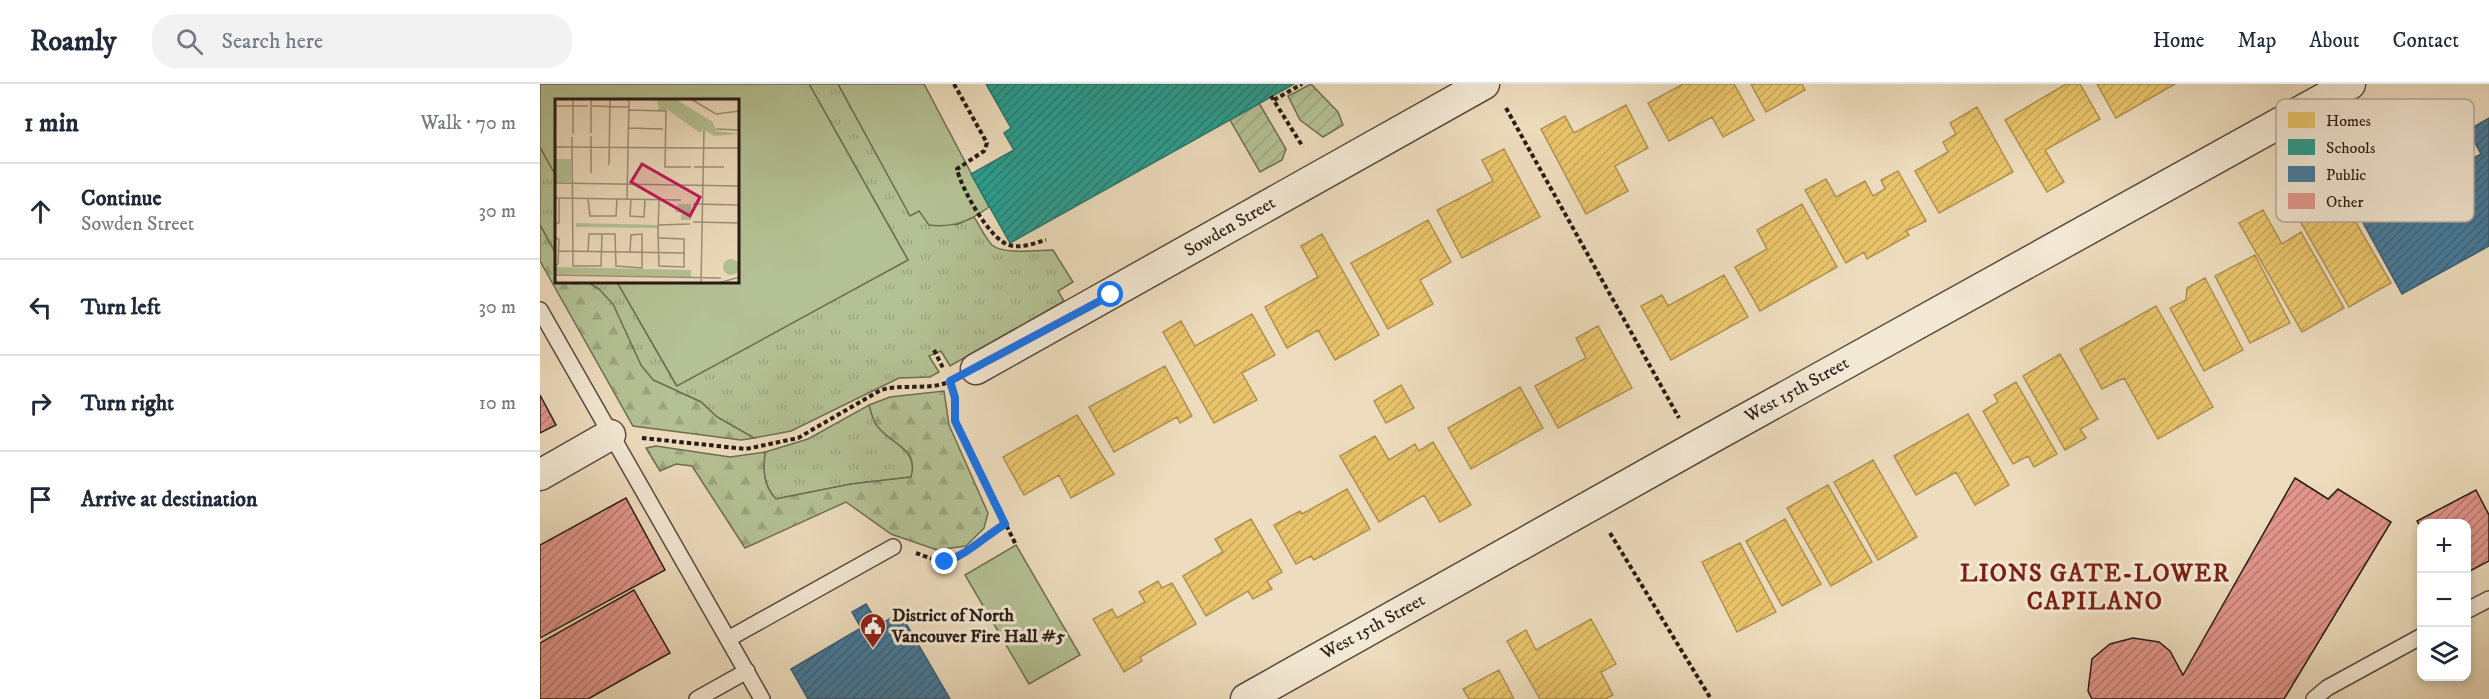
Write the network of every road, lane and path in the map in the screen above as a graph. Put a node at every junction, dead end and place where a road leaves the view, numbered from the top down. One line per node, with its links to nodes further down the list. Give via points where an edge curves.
1 (954, 84): 8 (path, via 987,143 984,152 957,169 979,214 1001,243 1016,247)
2 (1302, 84): 7 (path, via 1273,98)
3 (2350, 84): 5 (street, West 15th Street)
4 (1493, 93): 11 (street, Sowden Street); 13 (path)
5 (2323, 99)
6 (2276, 125): 27 (street, West 15th Street)
7 (1308, 156)
8 (1046, 240)
9 (540, 310): 14 (lane)
10 (933, 350): 12 (path)
11 (976, 369): 12 (path)
12 (950, 381): 14 (path, via 938,386 895,386 881,390 798,438 746,449); 16 (path, via 955,421)
13 (1684, 427)
14 (610, 435): 15 (street); 23 (lane)
15 (540, 475)
16 (1005, 524): 18 (path); 19 (path, via 962,556 945,562)
17 (1608, 529): 28 (path)
18 (1016, 545)
19 (893, 547): 23 (lane)
20 (2489, 599): 21 (lane)
21 (2471, 608)
22 (2417, 638): 29 (lane)
23 (728, 639): 24 (lane)
24 (747, 671): 25 (lane); 26 (lane)
25 (697, 699)
26 (762, 699)
27 (1246, 699)
28 (1711, 699)
29 (2314, 699)

